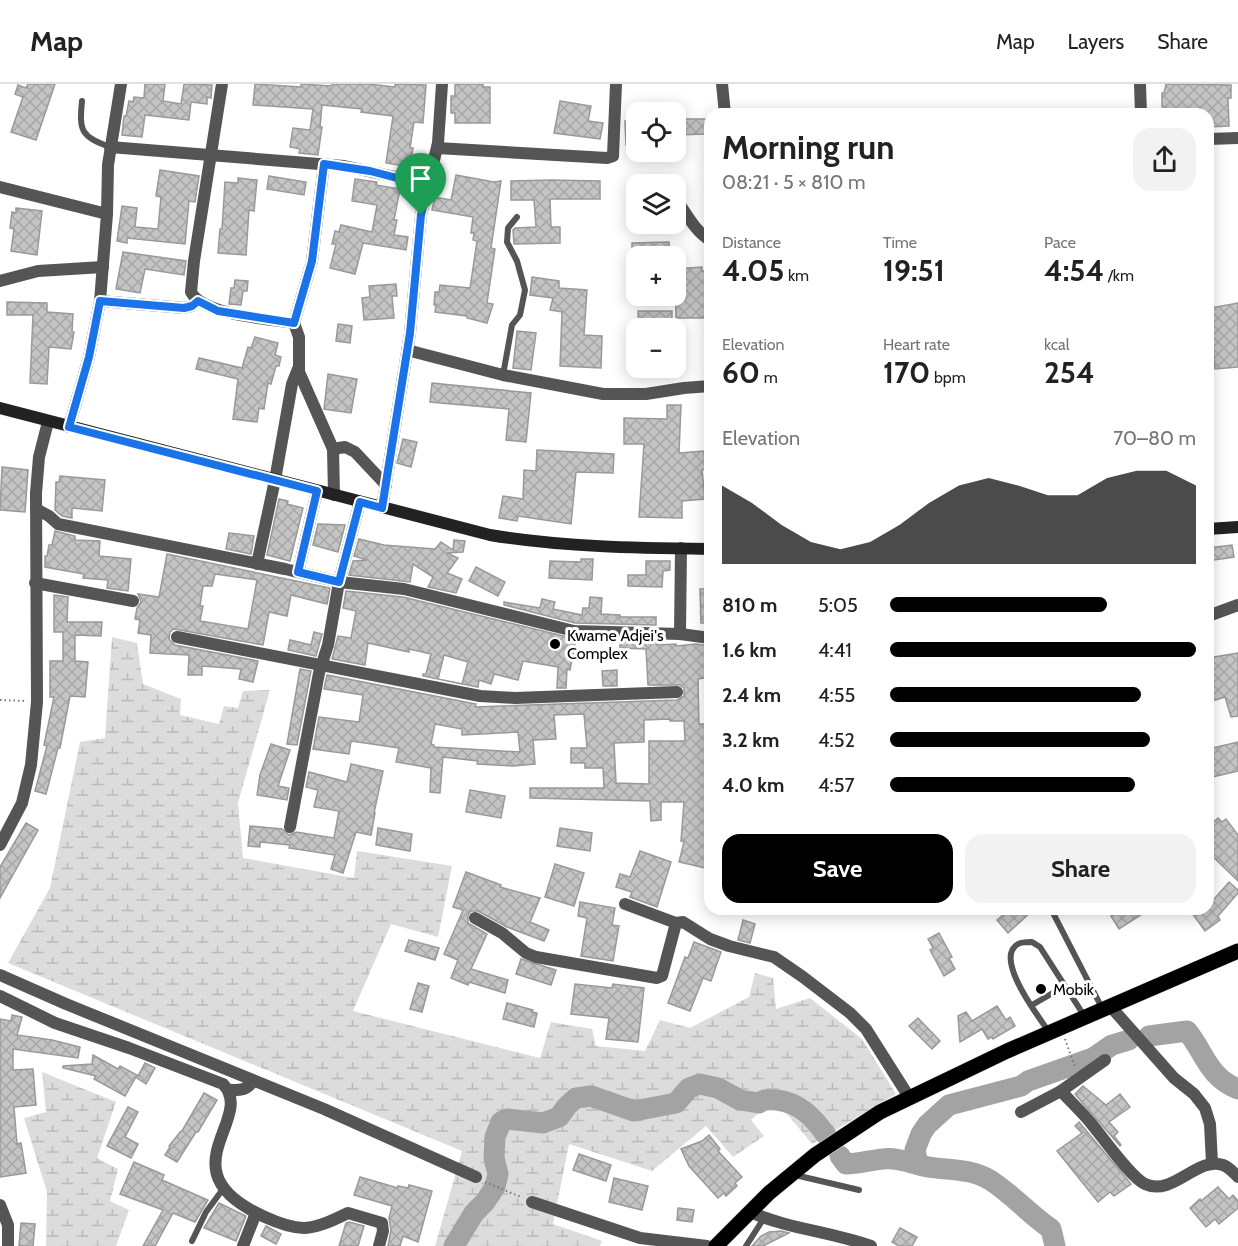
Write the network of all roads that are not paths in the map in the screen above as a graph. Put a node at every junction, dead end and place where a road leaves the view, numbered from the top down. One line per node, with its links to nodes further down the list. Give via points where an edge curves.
1 (121, 84): 12 (street)
2 (222, 84): 14 (street)
3 (442, 84): 13 (street)
4 (616, 84): 13 (street, via 613,156)
5 (722, 84): 8 (street)
6 (1140, 84): 9 (street)
7 (82, 101): 12 (lane, via 80,122 86,135)
8 (724, 108)
9 (1141, 108)
10 (1238, 138): 11 (street)
11 (1214, 139)
12 (110, 147): 14 (street); 18 (street)
13 (437, 148): 16 (street)
14 (212, 154): 15 (street); 25 (street, via 191,288)
15 (324, 164): 16 (street); 26 (street, via 312,261)
16 (428, 186): 27 (street, via 421,215)
17 (0, 188): 18 (street)
18 (107, 214): 22 (street)
19 (686, 214): 21 (street)
20 (517, 217): 29 (lane, via 508,228 507,242 525,290 520,315 512,326)
21 (704, 234)
22 (103, 267): 23 (street, via 38,271); 24 (street)
23 (0, 281)
24 (100, 301): 25 (street, via 184,308); 33 (street)
25 (198, 301): 26 (street, via 218,311)
26 (294, 323): 28 (street, via 299,337)
27 (407, 350): 29 (street); 36 (street)
28 (298, 369): 34 (street); 35 (street)
29 (503, 375): 30 (street, via 603,394 646,394)
30 (704, 386)
31 (0, 408): 32 (street)
32 (48, 422): 33 (street); 41 (street, via 37,471)
33 (69, 427): 35 (street)
34 (333, 449): 36 (street, via 345,447 354,452); 38 (street)
35 (275, 480): 37 (street); 46 (street)
36 (386, 485): 40 (street)
37 (317, 491): 38 (street); 47 (street)
38 (334, 495): 39 (street)
39 (360, 502): 40 (street); 48 (street)
40 (382, 508): 44 (street, via 490,535 538,542)
41 (36, 509): 46 (street, via 57,524); 49 (street)
42 (1238, 527): 43 (street)
43 (1214, 529)
44 (681, 548): 45 (street); 53 (street)
45 (704, 549)
46 (257, 564): 47 (street)
47 (298, 572): 48 (street)
48 (339, 582): 53 (street, via 404,589 574,631); 56 (street)
49 (35, 583): 50 (street); 59 (street, via 37,702 31,765 18,813)
50 (133, 601)
51 (1238, 605): 52 (street)
52 (1214, 614)
53 (680, 634): 55 (street)
54 (177, 637): 56 (street)
55 (704, 637)
56 (322, 665): 57 (street, via 480,696); 58 (street)
57 (677, 692)
58 (290, 827)
59 (0, 845)
60 (625, 904): 63 (street)
61 (1054, 915): 69 (lane)
62 (475, 918): 63 (street, via 536,957 657,978 662,976)
63 (676, 923): 76 (street, via 683,922 729,946 770,955 850,1012 866,1029)
64 (1238, 951): 69 (main road)
65 (0, 975): 73 (street)
66 (1065, 986): 68 (lane); 68 (lane, via 1040,947 1032,942 1018,944 1011,951 1010,963); 70 (lane)
67 (0, 996): 74 (street, via 55,1023 223,1084)
68 (1032, 1005): 71 (lane)
69 (1107, 1009): 70 (main road); 78 (street, via 1205,1108)
70 (1086, 1017): 71 (main road)
71 (1049, 1032): 76 (main road)
72 (1105, 1060): 75 (street)
73 (253, 1081): 74 (street, via 243,1090); 81 (street)
74 (229, 1090): 82 (street, via 231,1109 216,1154)
75 (1061, 1091): 77 (street); 78 (street, via 1145,1184 1172,1183)
76 (909, 1097): 79 (main road, via 827,1146)
77 (1021, 1112)
78 (1212, 1164): 80 (street, via 1225,1165)
79 (792, 1174): 83 (lane); 87 (main road)
80 (1238, 1176)
81 (481, 1179)
82 (223, 1189): 86 (street); 88 (lane)
83 (859, 1190)
84 (532, 1202): 92 (street, via 640,1238)
85 (0, 1205): 89 (street, via 8,1225)
86 (256, 1213): 90 (street); 91 (street, via 288,1227 305,1228 348,1213 382,1223)
87 (757, 1215): 93 (main road); 94 (lane); 95 (street)
88 (192, 1241)
89 (8, 1246)
90 (243, 1246)
91 (379, 1246)
92 (707, 1246)
93 (716, 1246)
94 (746, 1246)
95 (871, 1246)

